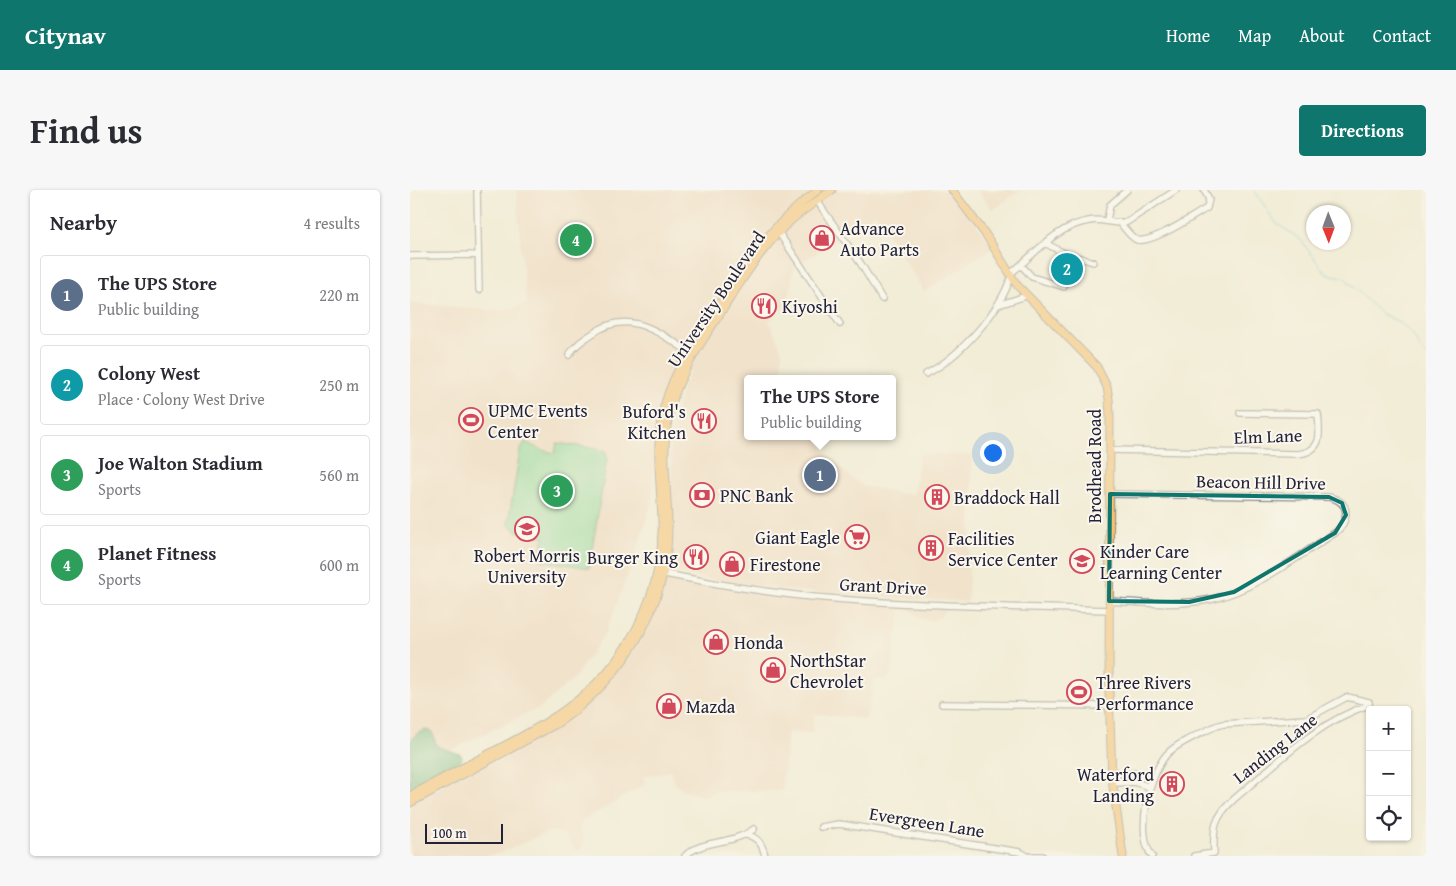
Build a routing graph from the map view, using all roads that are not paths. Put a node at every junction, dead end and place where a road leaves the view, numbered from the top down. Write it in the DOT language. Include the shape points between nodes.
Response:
graph roads {
  1 [pos="477,190"];
  2 [pos="818,190"];
  3 [pos="832,190"];
  4 [pos="952,190"];
  5 [pos="1127,190"];
  6 [pos="1176,190"];
  7 [pos="1204,190"];
  8 [pos="817,201"];
  9 [pos="1107,220"];
  10 [pos="1120,223"];
  11 [pos="777,230"];
  12 [pos="1045,243"];
  13 [pos="478,255"];
  14 [pos="410,256"];
  15 [pos="1093,262"];
  16 [pos="1021,265"];
  17 [pos="1010,275"];
  18 [pos="1064,287"];
  19 [pos="478,290"];
  20 [pos="1026,296"];
  21 [pos="882,299"];
  22 [pos="996,306"];
  23 [pos="840,324"];
  24 [pos="688,351"];
  25 [pos="569,354"];
  26 [pos="926,374"];
  27 [pos="1240,413"];
  28 [pos="1110,450"];
  29 [pos="1110,494"];
  30 [pos="660,573"];
  31 [pos="1109,601"];
  32 [pos="1109,610"];
  33 [pos="942,704"];
  34 [pos="1110,706"];
  35 [pos="1112,779"];
  36 [pos="1151,784"];
  37 [pos="410,796"];
  38 [pos="410,803"];
  39 [pos="821,827"];
  40 [pos="754,829"];
  41 [pos="746,835"];
  42 [pos="684,856"];
  43 [pos="765,856"];
  44 [pos="1029,856"];
  45 [pos="1042,856"];
  46 [pos="1123,856"];
  47 [pos="1152,856"];
  48 [pos="1194,856"];
  1 -- 13 [label="street"];
  2 -- 11 [label="main road, University Boulevard" via="788,214"];
  3 -- 8 [label="main road, University Boulevard"];
  4 -- 17 [label="main road, Brodhead Road" via="986,235"];
  5 -- 9 [label="street" via="1110,205"];
  6 -- 10 [label="street"];
  7 -- 10 [label="street" via="1208,208 1154,237 1134,238"];
  8 -- 11 [label="main road, University Boulevard"];
  8 -- 21 [label="street"];
  9 -- 10 [label="street"];
  9 -- 12 [label="street" via="1076,224"];
  11 -- 23 [label="street"];
  11 -- 24 [label="main road, University Boulevard" via="752,253"];
  11 -- 30 [label="main road, University Boulevard" via="690,360 676,388 666,433 668,528 667,550"];
  12 -- 15 [label="street"];
  12 -- 16 [label="street"];
  13 -- 14 [label="street"];
  13 -- 19 [label="street"];
  16 -- 17 [label="street"];
  16 -- 18 [label="street" via="1032,277"];
  17 -- 20 [label="main road, Brodhead Road"];
  17 -- 22 [label="street" via="1006,291"];
  20 -- 22 [label="street"];
  20 -- 28 [label="main road, Brodhead Road" via="1088,356 1102,375 1110,399"];
  22 -- 26 [label="street" via="962,346"];
  24 -- 25 [label="street" via="644,326 626,321 614,322 596,331 573,347"];
  24 -- 30 [label="main road, University Boulevard" via="670,389 661,421"];
  27 -- 28 [label="street, Elm Lane" via="1318,414 1319,439 1313,449 1298,454"];
  28 -- 29 [label="main road, Brodhead Road"];
  29 -- 31 [label="main road, Brodhead Road"];
  29 -- 31 [label="street, Beacon Hill Drive" via="1329,497 1342,503 1346,515 1343,525 1335,533 1249,586 1225,595 1188,602"];
  30 -- 32 [label="street, Grant Drive" via="839,599"];
  30 -- 37 [label="main road, University Boulevard" via="632,636 610,668 582,698 546,723"];
  30 -- 38 [label="main road, University Boulevard" via="654,605 638,638 620,666 591,698 549,728"];
  31 -- 32 [label="main road, Brodhead Road"];
  32 -- 34 [label="main road, Brodhead Road"];
  33 -- 34 [label="street"];
  34 -- 35 [label="main road, Brodhead Road"];
  35 -- 36 [label="street" via="1116,783"];
  35 -- 46 [label="main road, Brodhead Road"];
  36 -- 47 [label="street, Landing Lane" via="1145,822"];
  36 -- 48 [label="street, Landing Lane" via="1167,754 1216,726 1306,718 1346,697 1369,702 1369,705 1313,733 1233,800 1216,819 1214,853"];
  39 -- 44 [label="street, Evergreen Lane" via="839,824"];
  40 -- 41 [label="street"];
  41 -- 42 [label="street" via="696,848"];
  41 -- 43 [label="street" via="755,837"];
  44 -- 45 [label="street, Evergreen Lane"];
}
